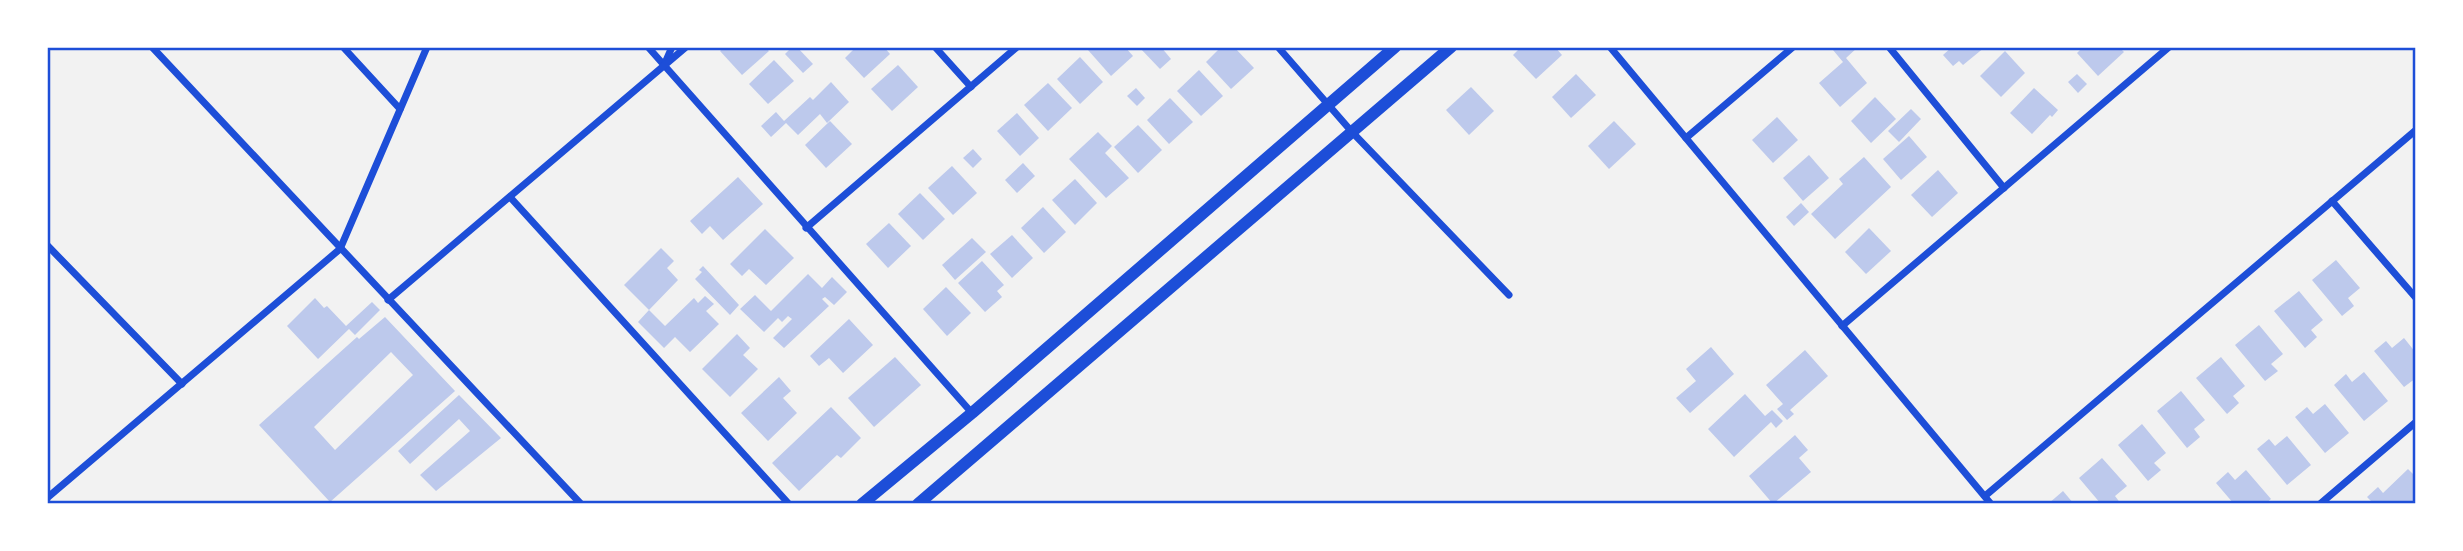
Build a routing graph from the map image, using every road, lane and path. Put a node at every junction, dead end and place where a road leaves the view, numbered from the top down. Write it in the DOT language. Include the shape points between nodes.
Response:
graph roads {
  1 [pos="152,47"];
  2 [pos="343,47"];
  3 [pos="427,47"];
  4 [pos="648,47"];
  5 [pos="672,47"];
  6 [pos="686,47"];
  7 [pos="935,47"];
  8 [pos="1017,47"];
  9 [pos="1278,47"];
  10 [pos="1395,47"];
  11 [pos="1451,47"];
  12 [pos="1610,47"];
  13 [pos="1793,47"];
  14 [pos="1889,47"];
  15 [pos="2168,48"];
  16 [pos="664,66"];
  17 [pos="971,88"];
  18 [pos="1328,104"];
  19 [pos="400,109"];
  20 [pos="2416,130"];
  21 [pos="1352,132"];
  22 [pos="1686,138"];
  23 [pos="2004,188"];
  24 [pos="510,197"];
  25 [pos="2332,201"];
  26 [pos="806,228"];
  27 [pos="47,245"];
  28 [pos="340,249"];
  29 [pos="1509,295"];
  30 [pos="2416,298"];
  31 [pos="388,300"];
  32 [pos="1842,326"];
  33 [pos="182,384"];
  34 [pos="972,413"];
  35 [pos="2416,422"];
  36 [pos="1985,496"];
  37 [pos="47,498"];
  38 [pos="581,504"];
  39 [pos="789,504"];
  40 [pos="862,504"];
  41 [pos="918,504"];
  42 [pos="1991,504"];
  43 [pos="2320,504"];
  1 -- 28 [label="street"];
  2 -- 19 [label="street"];
  3 -- 19 [label="street"];
  4 -- 16 [label="street"];
  5 -- 16 [label="street"];
  6 -- 16 [label="street"];
  7 -- 17 [label="street"];
  8 -- 17 [label="street"];
  9 -- 18 [label="street"];
  10 -- 18 [label="street"];
  11 -- 21 [label="street"];
  12 -- 22 [label="street"];
  13 -- 22 [label="street"];
  14 -- 23 [label="street"];
  15 -- 23 [label="street"];
  16 -- 24 [label="street"];
  16 -- 26 [label="street"];
  17 -- 26 [label="street"];
  18 -- 21 [label="street"];
  18 -- 34 [label="street"];
  19 -- 28 [label="street"];
  20 -- 25 [label="street"];
  21 -- 29 [label="street"];
  21 -- 41 [label="street"];
  22 -- 32 [label="street"];
  23 -- 32 [label="street"];
  24 -- 31 [label="street"];
  24 -- 39 [label="street"];
  25 -- 30 [label="street"];
  25 -- 36 [label="street"];
  26 -- 34 [label="street"];
  27 -- 33 [label="street"];
  28 -- 31 [label="street"];
  28 -- 33 [label="street"];
  31 -- 38 [label="street"];
  32 -- 36 [label="street"];
  33 -- 37 [label="street"];
  34 -- 40 [label="street"];
  35 -- 43 [label="street"];
  36 -- 42 [label="street"];
}
